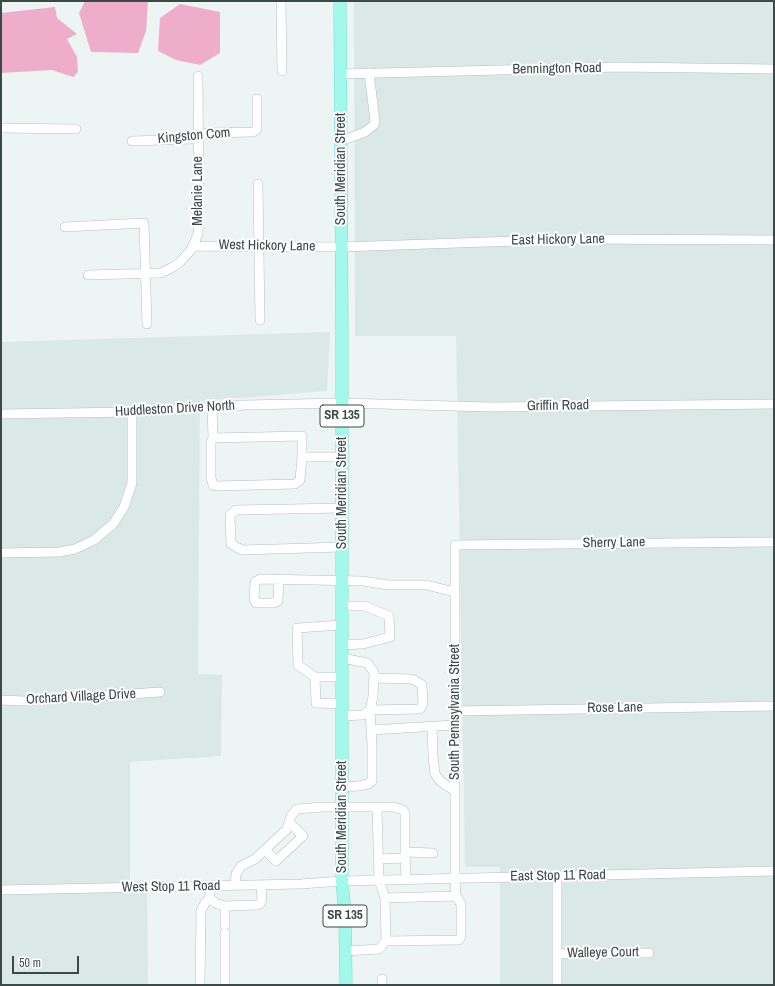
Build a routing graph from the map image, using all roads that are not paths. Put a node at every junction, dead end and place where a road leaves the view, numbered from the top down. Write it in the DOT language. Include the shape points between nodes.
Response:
graph roads {
  1 [pos="281,1"];
  2 [pos="340,1"];
  3 [pos="774,69"];
  4 [pos="282,71"];
  5 [pos="369,73"];
  6 [pos="341,74"];
  7 [pos="198,76"];
  8 [pos="257,99"];
  9 [pos="1,128"];
  10 [pos="76,129"];
  11 [pos="198,137"];
  12 [pos="132,141"];
  13 [pos="341,141"];
  14 [pos="258,184"];
  15 [pos="65,227"];
  16 [pos="774,240"];
  17 [pos="193,246"];
  18 [pos="259,246"];
  19 [pos="341,247"];
  20 [pos="146,274"];
  21 [pos="88,275"];
  22 [pos="260,320"];
  23 [pos="147,324"];
  24 [pos="342,403"];
  25 [pos="774,404"];
  26 [pos="212,407"];
  27 [pos="132,412"];
  28 [pos="5,414"];
  29 [pos="213,438"];
  30 [pos="302,456"];
  31 [pos="342,457"];
  32 [pos="342,508"];
  33 [pos="774,542"];
  34 [pos="455,545"];
  35 [pos="342,547"];
  36 [pos="1,553"];
  37 [pos="279,580"];
  38 [pos="342,581"];
  39 [pos="455,592"];
  40 [pos="342,606"];
  41 [pos="342,625"];
  42 [pos="342,645"];
  43 [pos="342,658"];
  44 [pos="315,677"];
  45 [pos="342,677"];
  46 [pos="374,678"];
  47 [pos="160,692"];
  48 [pos="1,700"];
  49 [pos="774,706"];
  50 [pos="342,710"];
  51 [pos="370,710"];
  52 [pos="455,711"];
  53 [pos="455,726"];
  54 [pos="432,727"];
  55 [pos="371,730"];
  56 [pos="342,787"];
  57 [pos="455,791"];
  58 [pos="342,807"];
  59 [pos="377,807"];
  60 [pos="289,822"];
  61 [pos="265,850"];
  62 [pos="433,853"];
  63 [pos="405,855"];
  64 [pos="378,859"];
  65 [pos="774,871"];
  66 [pos="557,876"];
  67 [pos="455,878"];
  68 [pos="406,879"];
  69 [pos="379,880"];
  70 [pos="342,881"];
  71 [pos="262,885"];
  72 [pos="210,886"];
  73 [pos="235,886"];
  74 [pos="1,890"];
  75 [pos="456,896"];
  76 [pos="385,898"];
  77 [pos="207,901"];
  78 [pos="225,906"];
  79 [pos="386,941"];
  80 [pos="345,951"];
  81 [pos="649,953"];
  82 [pos="557,954"];
  83 [pos="200,985"];
  84 [pos="225,985"];
  85 [pos="346,985"];
  86 [pos="557,985"];
  1 -- 4 [label="street"];
  2 -- 6 [label="main road, South Meridian Street / SR 135"];
  3 -- 5 [label="street, Bennington Road" via="619,67"];
  5 -- 6 [label="street, Bennington Road"];
  5 -- 13 [label="street" via="374,125 365,132"];
  6 -- 13 [label="main road, South Meridian Street / SR 135"];
  7 -- 11 [label="street, Melanie Lane"];
  8 -- 11 [label="street, Kingston Com" via="256,130 253,132 207,133"];
  9 -- 10 [label="street"];
  11 -- 12 [label="street, Kingston Com"];
  11 -- 17 [label="street, Melanie Lane" via="199,226"];
  13 -- 19 [label="main road, South Meridian Street / SR 135"];
  14 -- 18 [label="street"];
  15 -- 20 [label="street" via="144,223"];
  16 -- 19 [label="street, East Hickory Lane" via="575,238"];
  17 -- 18 [label="street, West Hickory Lane"];
  17 -- 20 [label="street, Melanie Lane" via="183,260 173,268 161,273"];
  18 -- 19 [label="street, West Hickory Lane"];
  18 -- 22 [label="street"];
  19 -- 24 [label="main road, South Meridian Street / SR 135"];
  20 -- 21 [label="street"];
  20 -- 23 [label="street"];
  24 -- 25 [label="street, Griffin Road" via="492,407"];
  24 -- 26 [label="street, Huddleston Drive North"];
  24 -- 31 [label="main road, South Meridian Street / SR 135"];
  26 -- 27 [label="street, Huddleston Drive North"];
  26 -- 29 [label="street"];
  27 -- 28 [label="street, Huddleston Drive North"];
  27 -- 36 [label="street" via="133,479 124,507 107,530 79,547 59,552"];
  29 -- 30 [label="street" via="302,436"];
  29 -- 30 [label="street" via="212,478 215,486 295,484 300,480"];
  30 -- 31 [label="street"];
  31 -- 32 [label="main road, South Meridian Street / SR 135"];
  32 -- 35 [label="main road, South Meridian Street / SR 135"];
  32 -- 35 [label="street" via="236,510 230,515 231,544 242,550"];
  33 -- 34 [label="street, Sherry Lane"];
  34 -- 39 [label="street, South Pennsylvania Street"];
  35 -- 38 [label="main road, South Meridian Street / SR 135"];
  37 -- 38 [label="street"];
  38 -- 39 [label="street" via="426,585"];
  38 -- 40 [label="main road, South Meridian Street / SR 135"];
  39 -- 52 [label="street, South Pennsylvania Street"];
  40 -- 41 [label="main road, South Meridian Street / SR 135"];
  40 -- 42 [label="street" via="365,606 389,616 390,637 363,644"];
  41 -- 42 [label="main road, South Meridian Street / SR 135"];
  41 -- 44 [label="street" via="297,628 298,665"];
  42 -- 43 [label="main road, South Meridian Street / SR 135"];
  43 -- 45 [label="main road, South Meridian Street / SR 135"];
  43 -- 46 [label="street" via="367,663 374,672"];
  44 -- 45 [label="street"];
  44 -- 50 [label="street" via="316,703"];
  45 -- 50 [label="main road, South Meridian Street / SR 135"];
  46 -- 51 [label="street"];
  46 -- 51 [label="street" via="411,679 419,683 422,685 423,704 420,709"];
  47 -- 48 [label="street, Orchard Village Drive"];
  49 -- 52 [label="street, Rose Lane"];
  50 -- 51 [label="street" via="363,715"];
  50 -- 56 [label="main road, South Meridian Street / SR 135"];
  51 -- 55 [label="street"];
  52 -- 53 [label="street, South Pennsylvania Street"];
  53 -- 54 [label="street"];
  53 -- 57 [label="street, South Pennsylvania Street"];
  54 -- 55 [label="street"];
  54 -- 57 [label="street" via="435,774 440,781"];
  55 -- 56 [label="street" via="372,781 359,786"];
  56 -- 58 [label="main road, South Meridian Street / SR 135"];
  57 -- 67 [label="street, South Pennsylvania Street"];
  58 -- 59 [label="street"];
  58 -- 60 [label="street" via="297,809"];
  58 -- 70 [label="main road, South Meridian Street / SR 135"];
  59 -- 63 [label="street" via="392,807 405,813"];
  59 -- 64 [label="street"];
  60 -- 61 [label="street" via="287,829"];
  60 -- 61 [label="street" via="303,836 276,861"];
  61 -- 73 [label="street" via="242,866 236,874"];
  62 -- 63 [label="street"];
  63 -- 64 [label="street"];
  63 -- 68 [label="street"];
  64 -- 69 [label="street"];
  65 -- 66 [label="street, East Stop 11 Road"];
  66 -- 67 [label="street, East Stop 11 Road"];
  66 -- 82 [label="street"];
  67 -- 68 [label="street, East Stop 11 Road"];
  67 -- 75 [label="street, South Pennsylvania Street"];
  68 -- 69 [label="street, East Stop 11 Road"];
  69 -- 70 [label="street, East Stop 11 Road"];
  69 -- 76 [label="street"];
  70 -- 71 [label="street, West Stop 11 Road"];
  70 -- 80 [label="main road, South Meridian Street / SR 135"];
  71 -- 73 [label="street, West Stop 11 Road"];
  71 -- 78 [label="street" via="260,904"];
  72 -- 73 [label="street, West Stop 11 Road"];
  72 -- 74 [label="street, West Stop 11 Road"];
  72 -- 77 [label="street"];
  75 -- 76 [label="street"];
  75 -- 79 [label="street, South Pennsylvania Street" via="461,904 461,936 458,940"];
  76 -- 79 [label="street"];
  77 -- 78 [label="street"];
  77 -- 83 [label="street" via="201,910"];
  78 -- 84 [label="street"];
  79 -- 80 [label="street" via="379,949"];
  80 -- 85 [label="main road, South Meridian Street / SR 135"];
  81 -- 82 [label="street, Walleye Court"];
  82 -- 86 [label="street"];
}
